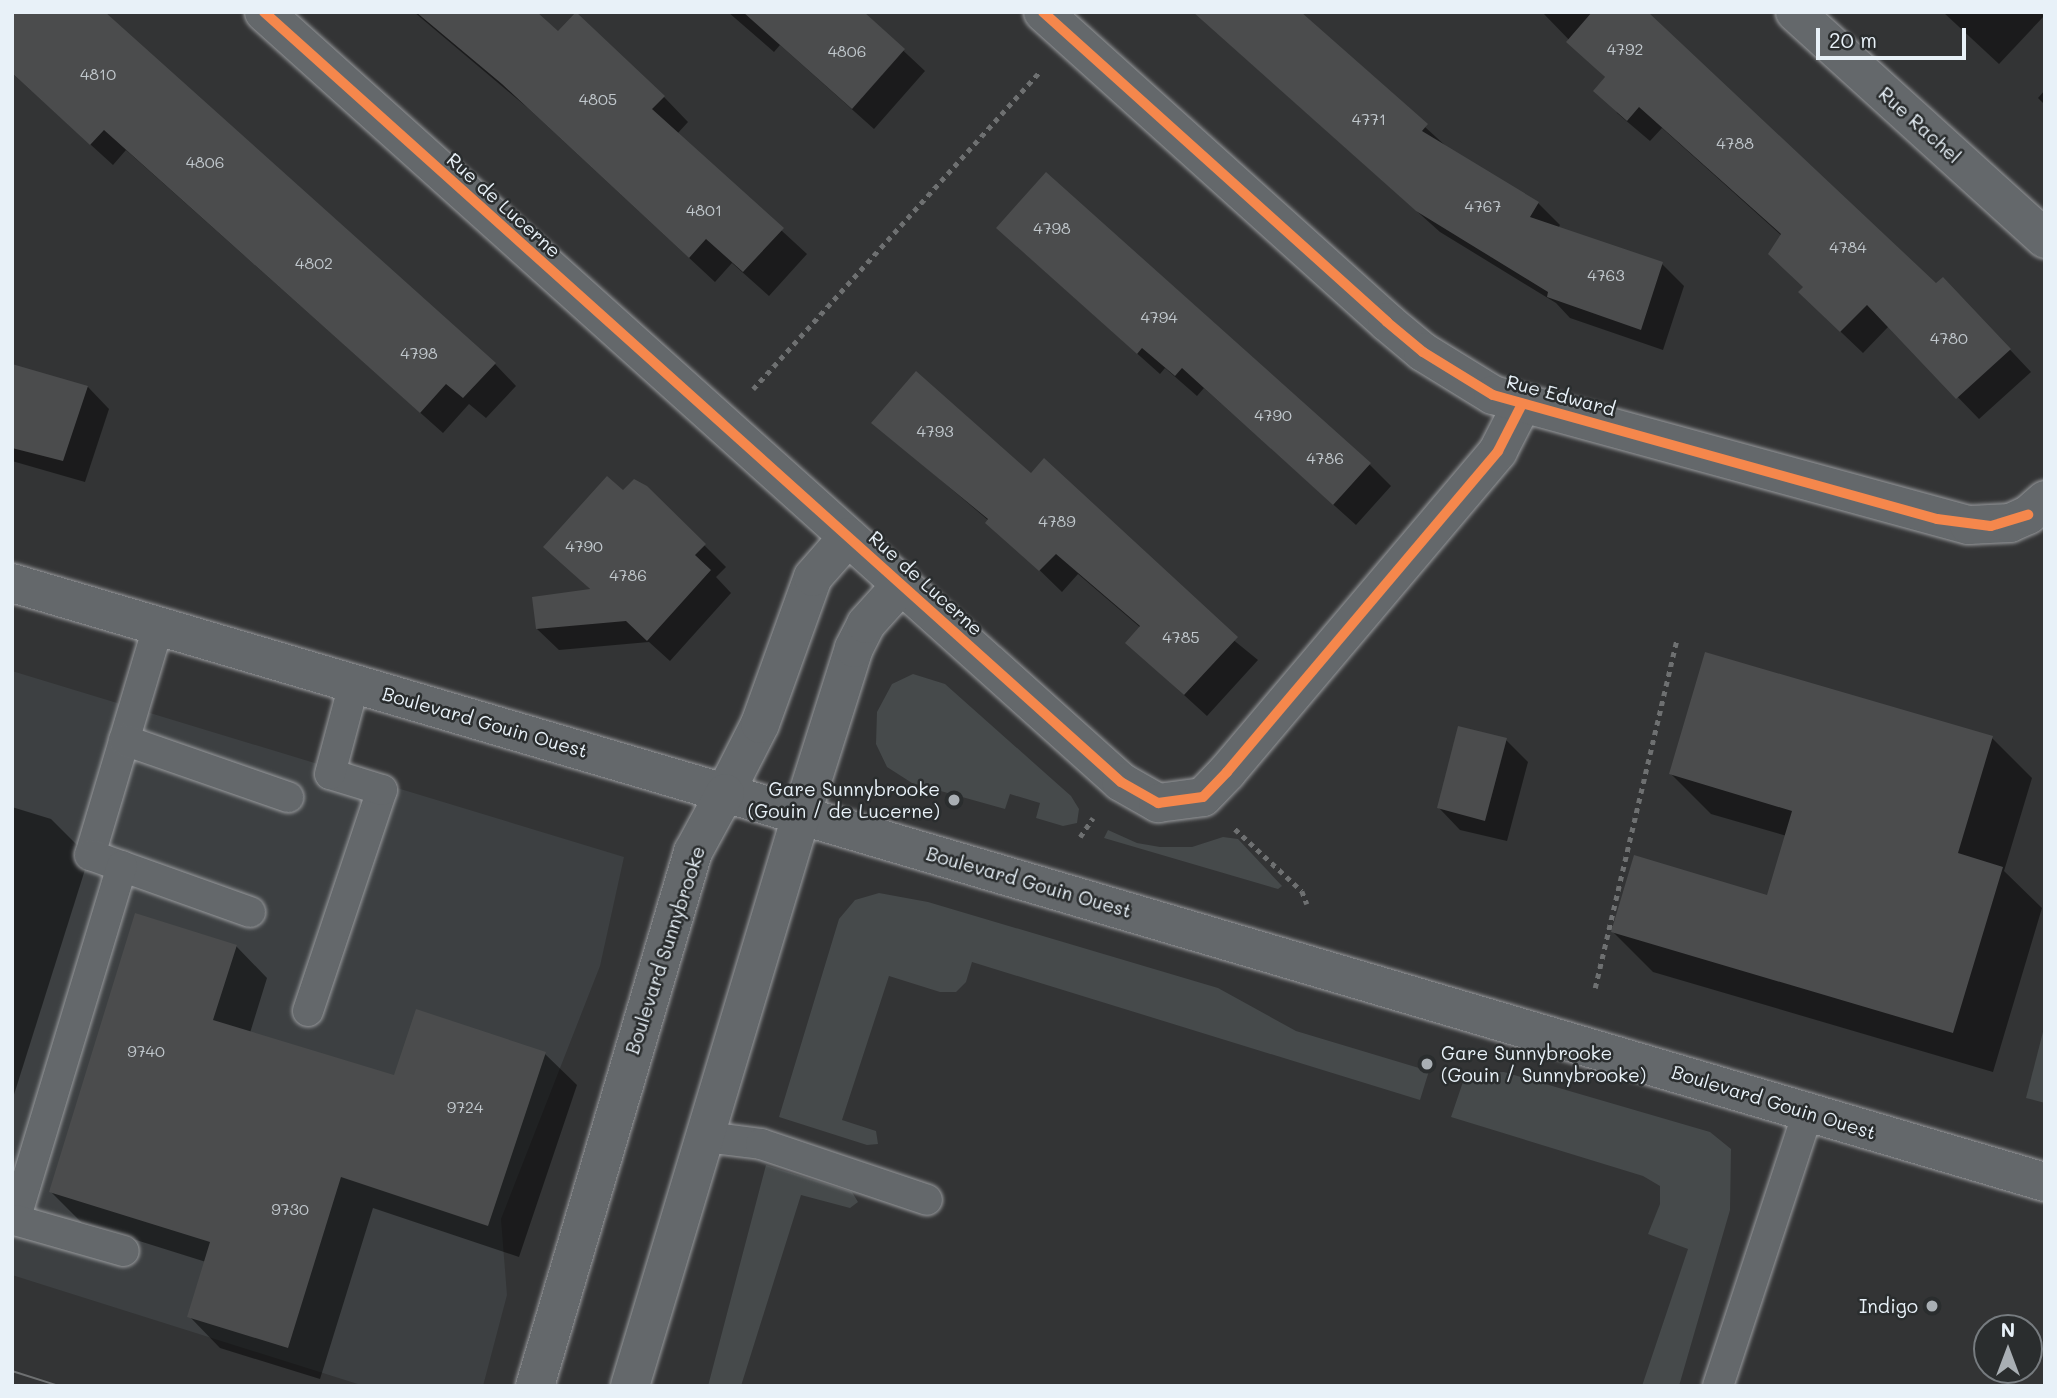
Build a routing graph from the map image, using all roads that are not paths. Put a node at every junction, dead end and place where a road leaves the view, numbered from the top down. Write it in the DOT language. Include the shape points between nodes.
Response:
graph roads {
  1 [pos="264,12"];
  2 [pos="1043,12"];
  3 [pos="1795,12"];
  4 [pos="2045,239"];
  5 [pos="1522,404"];
  6 [pos="2036,508"];
  7 [pos="848,537"];
  8 [pos="12,583"];
  9 [pos="902,584"];
  10 [pos="158,627"];
  11 [pos="354,684"];
  12 [pos="124,740"];
  13 [pos="725,793"];
  14 [pos="288,797"];
  15 [pos="801,816"];
  16 [pos="122,866"];
  17 [pos="250,912"];
  18 [pos="308,1012"];
  19 [pos="1808,1112"];
  20 [pos="706,1137"];
  21 [pos="2045,1182"];
  22 [pos="927,1200"];
  23 [pos="124,1251"];
  24 [pos="535,1386"];
  25 [pos="630,1386"];
  26 [pos="1718,1386"];
  1 -- 7 [label="street, Rue de Lucerne"];
  2 -- 5 [label="street, Rue Edward" via="1423,352 1493,395"];
  3 -- 4 [label="street, Rue Rachel"];
  5 -- 6 [label="street, Rue Edward" via="1937,519 1991,526"];
  5 -- 9 [label="street, Rue de Lucerne" via="1498,451 1203,797 1158,803 1121,782"];
  7 -- 9 [label="street, Rue de Lucerne"];
  7 -- 13 [label="street, Boulevard Sunnybrooke" via="813,577 760,724"];
  8 -- 10 [label="street, Boulevard Gouin Ouest"];
  9 -- 15 [label="street" via="866,624 855,648"];
  10 -- 11 [label="street, Boulevard Gouin Ouest"];
  10 -- 12 [label="lane"];
  11 -- 13 [label="street, Boulevard Gouin Ouest"];
  11 -- 18 [label="lane" via="330,774 382,790"];
  12 -- 14 [label="lane"];
  12 -- 16 [label="lane" via="90,855"];
  13 -- 15 [label="street, Boulevard Gouin Ouest"];
  13 -- 24 [label="street, Boulevard Sunnybrooke" via="693,852"];
  15 -- 19 [label="street, Boulevard Gouin Ouest"];
  15 -- 20 [label="street"];
  16 -- 17 [label="lane"];
  16 -- 23 [label="lane" via="15,1220"];
  19 -- 21 [label="street, Boulevard Gouin Ouest"];
  19 -- 26 [label="lane"];
  20 -- 22 [label="lane" via="761,1144"];
  20 -- 25 [label="street"];
}
